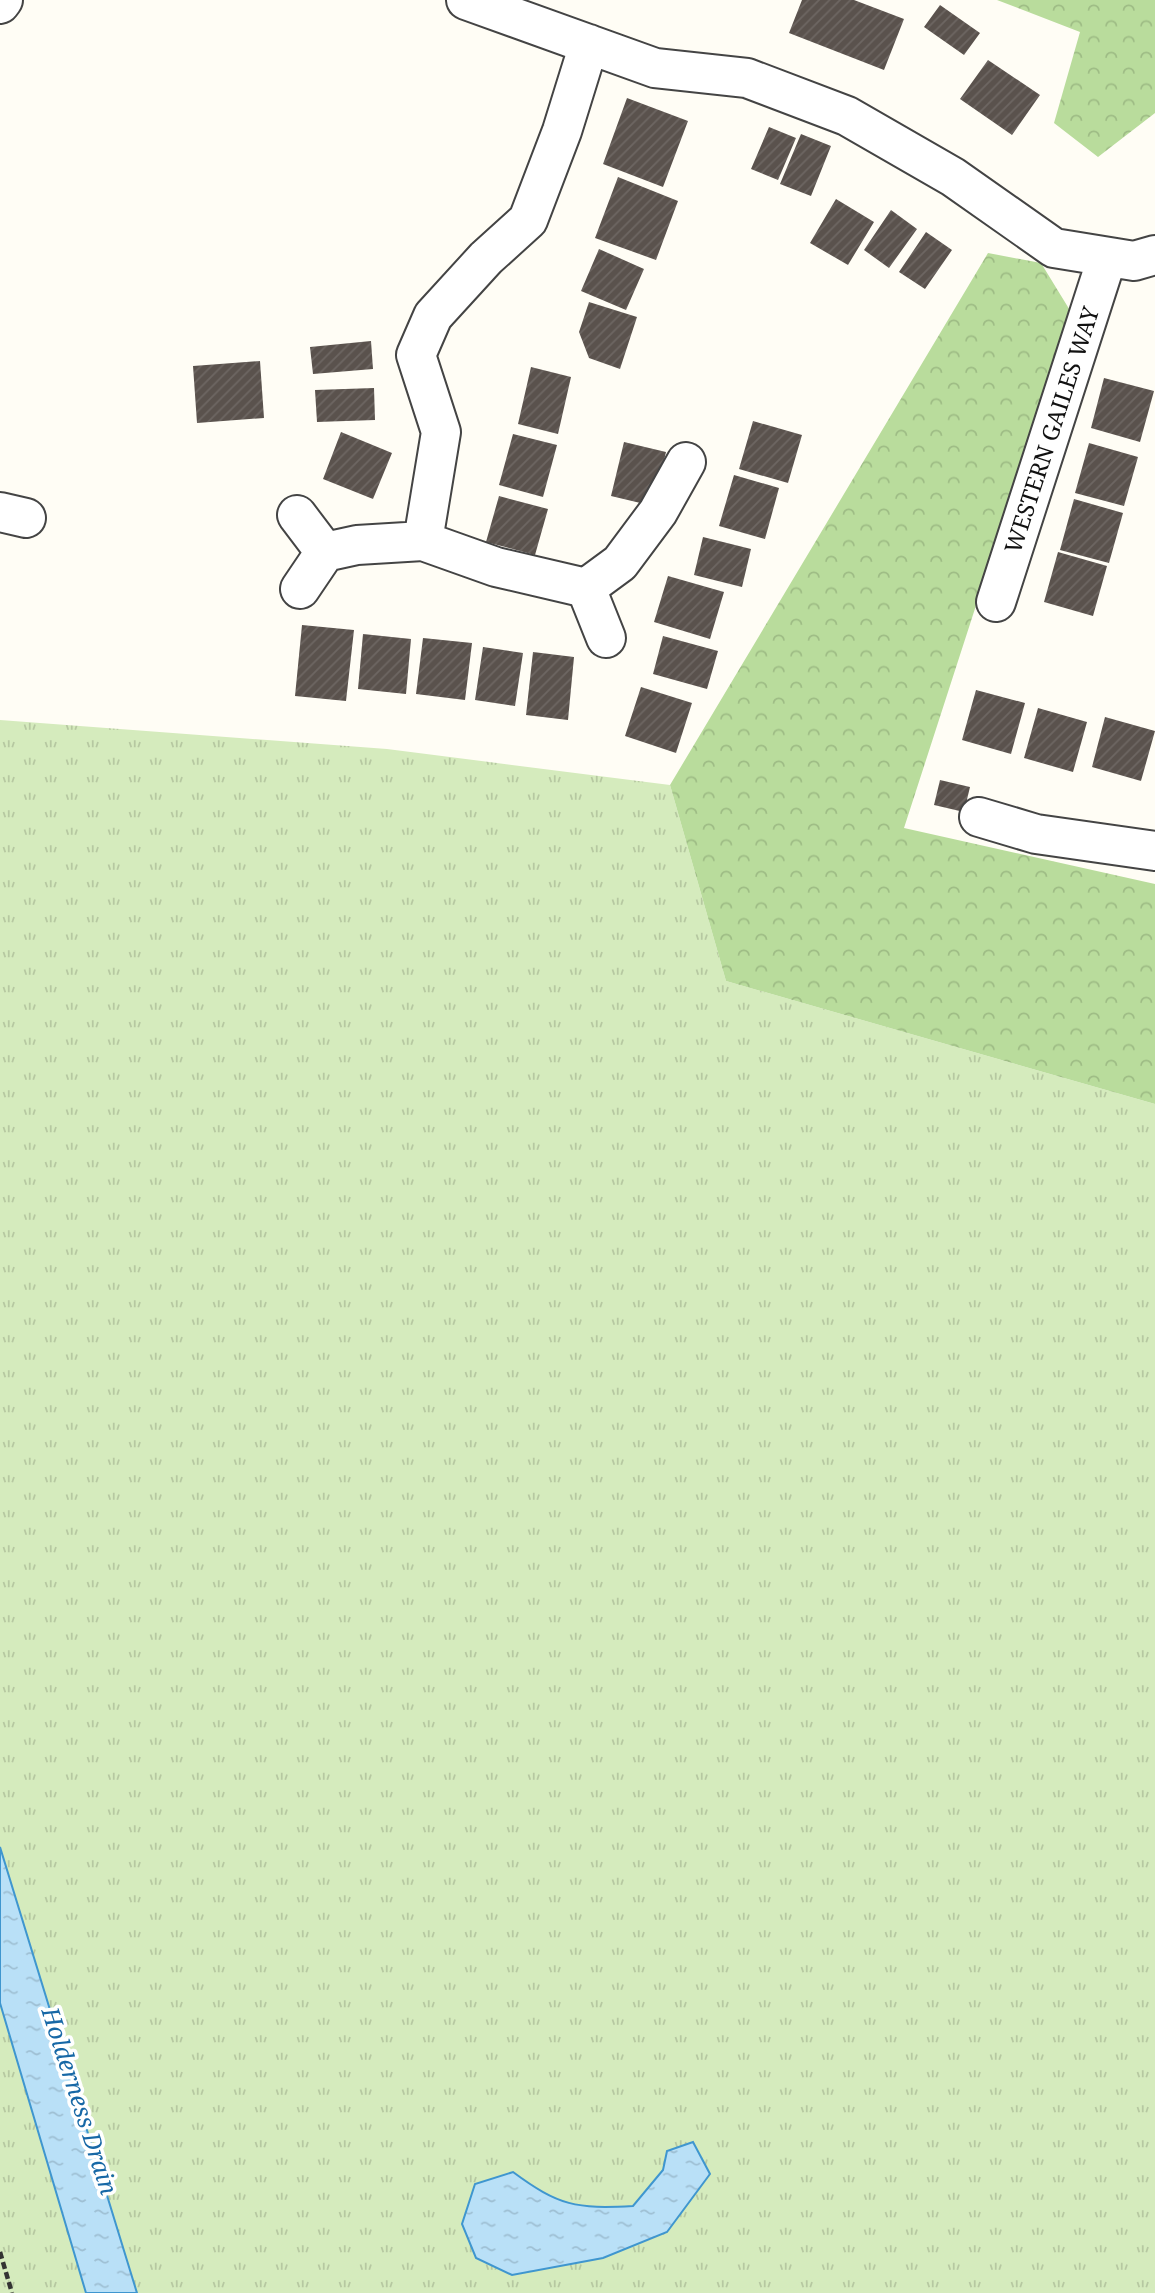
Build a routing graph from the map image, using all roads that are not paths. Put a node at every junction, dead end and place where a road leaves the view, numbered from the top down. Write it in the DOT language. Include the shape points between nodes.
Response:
graph roads {
  1 [pos="466,0"];
  2 [pos="589,44"];
  3 [pos="1155,255"];
  4 [pos="1107,258"];
  5 [pos="686,462"];
  6 [pos="297,515"];
  7 [pos="423,541"];
  8 [pos="325,552"];
  9 [pos="586,588"];
  10 [pos="300,589"];
  11 [pos="996,602"];
  12 [pos="606,638"];
  13 [pos="979,817"];
  14 [pos="1155,851"];
  1 -- 2 [label="street"];
  2 -- 4 [label="street" via="655,68 747,78 847,116 953,177 1054,248"];
  2 -- 7 [label="street" via="528,220 433,316 416,355 441,432"];
  3 -- 4 [label="street" via="1134,261"];
  4 -- 11 [label="street, WESTERN GAILES WAY"];
  5 -- 9 [label="street" via="620,563"];
  6 -- 8 [label="street"];
  7 -- 8 [label="street"];
  7 -- 9 [label="street" via="496,567"];
  8 -- 10 [label="street"];
  9 -- 12 [label="street"];
  13 -- 14 [label="street" via="1036,834"];
}
